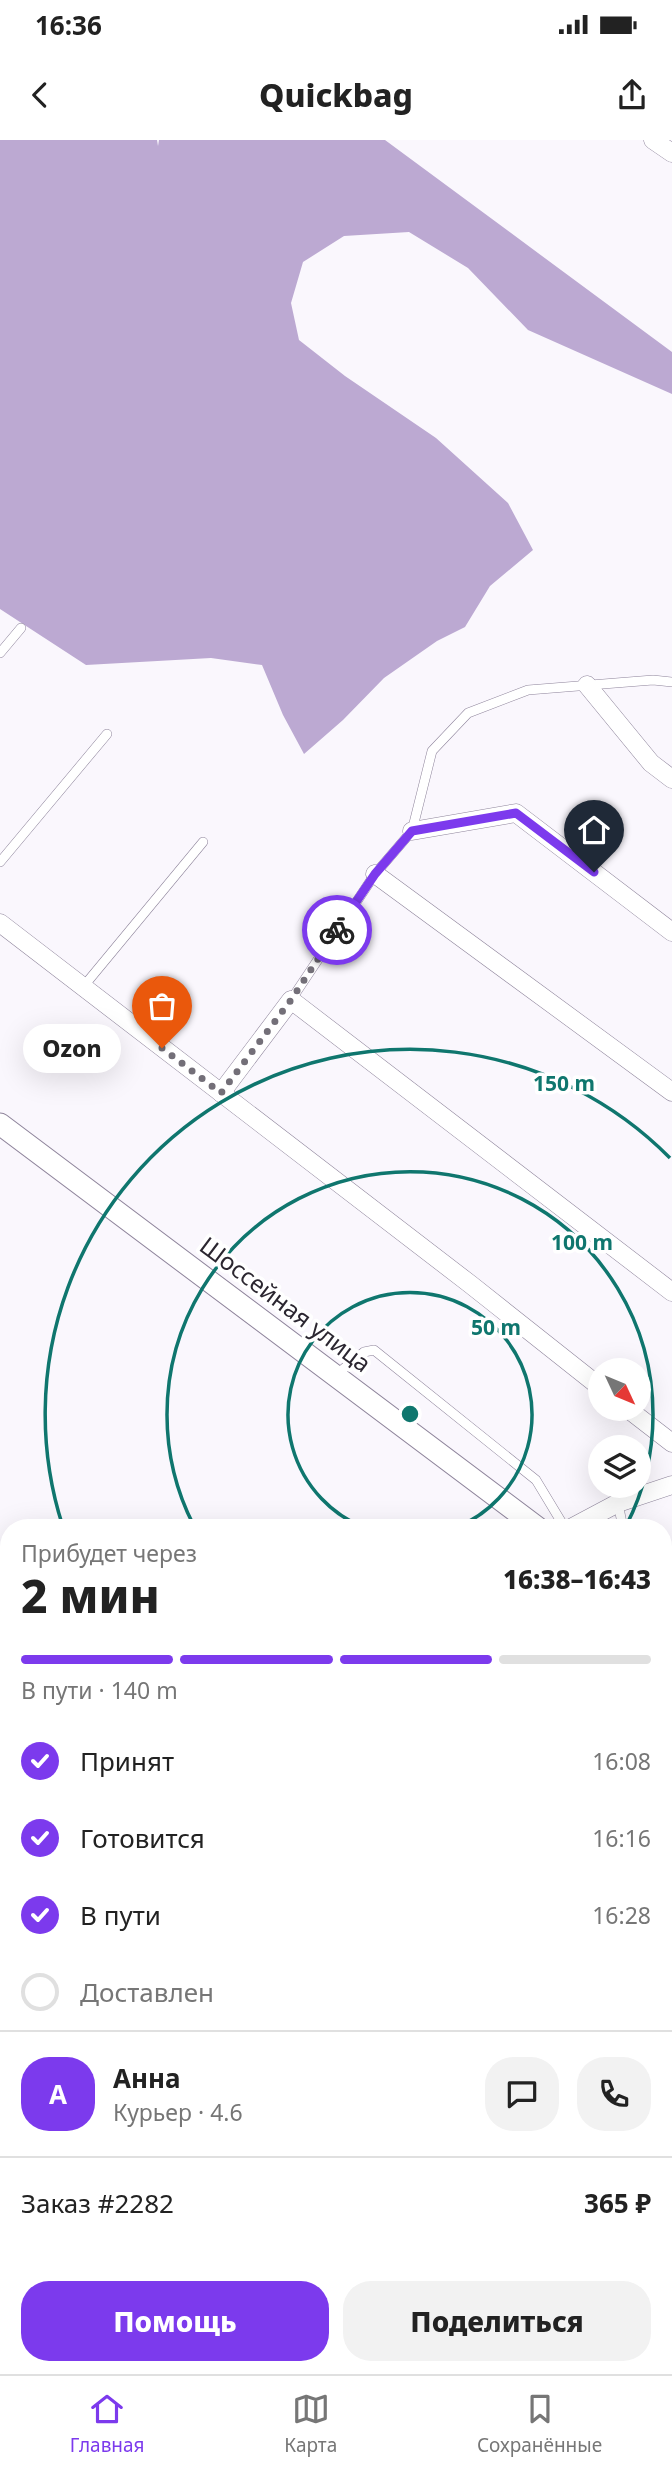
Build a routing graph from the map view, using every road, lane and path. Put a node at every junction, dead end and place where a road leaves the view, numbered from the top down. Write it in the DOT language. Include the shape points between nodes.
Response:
graph roads {
  1 [pos="653,140"];
  2 [pos="672,153"];
  3 [pos="21,628"];
  4 [pos="0,653"];
  5 [pos="672,682"];
  6 [pos="587,685"];
  7 [pos="107,734"];
  8 [pos="672,779"];
  9 [pos="412,831"];
  10 [pos="203,842"];
  11 [pos="0,862"];
  12 [pos="375,874"];
  13 [pos="0,923"];
  14 [pos="672,932"];
  15 [pos="83,987"];
  16 [pos="291,1000"];
  17 [pos="672,1092"];
  18 [pos="221,1093"];
  19 [pos="0,1124"];
  20 [pos="672,1292"];
  21 [pos="335,1376"];
  22 [pos="588,1377"];
  23 [pos="644,1421"];
  24 [pos="672,1443"];
  25 [pos="672,1485"];
  26 [pos="618,1503"];
  27 [pos="526,1519"];
  28 [pos="560,1519"];
  29 [pos="589,1519"];
  30 [pos="621,1519"];
  1 -- 2 [label="street"];
  3 -- 4 [label="lane"];
  5 -- 6 [label="lane"];
  6 -- 8 [label="street" via="651,763"];
  6 -- 9 [label="lane" via="528,690 468,713 432,751"];
  7 -- 11 [label="lane"];
  9 -- 12 [label="lane"];
  9 -- 14 [label="street" via="516,813"];
  10 -- 15 [label="lane"];
  12 -- 16 [label="lane"];
  12 -- 17 [label="street"];
  13 -- 15 [label="street"];
  15 -- 18 [label="street"];
  16 -- 18 [label="street"];
  16 -- 20 [label="street"];
  18 -- 22 [label="street"];
  19 -- 21 [label="street, Шоссейная улица"];
  21 -- 27 [label="street, Шоссейная улица"];
  21 -- 28 [label="lane" via="364,1352 374,1350 536,1480"];
  23 -- 24 [label="street"];
  25 -- 26 [label="street"];
  26 -- 29 [label="street"];
  26 -- 30 [label="lane"];
}
